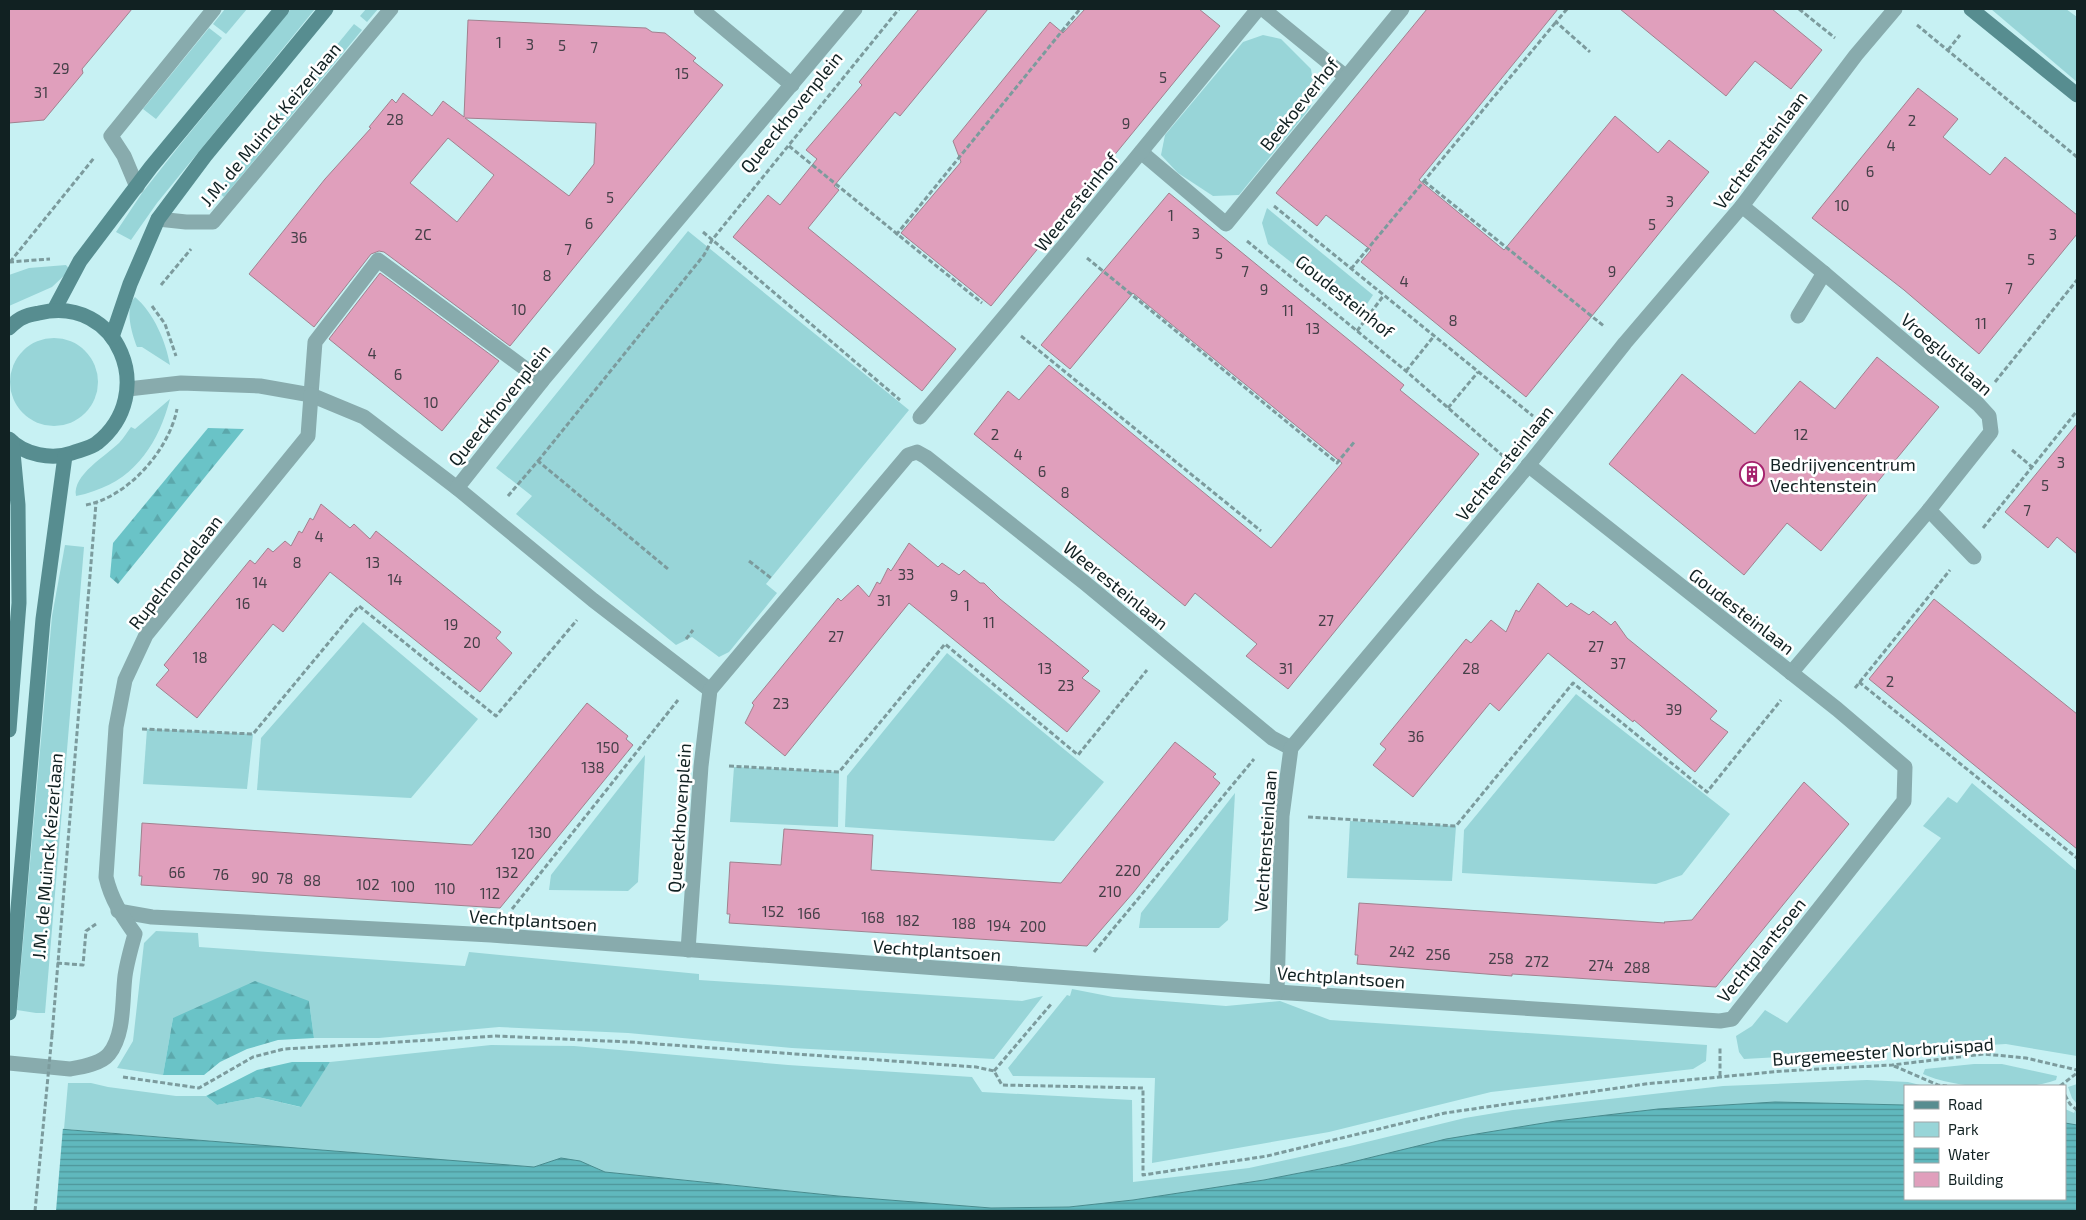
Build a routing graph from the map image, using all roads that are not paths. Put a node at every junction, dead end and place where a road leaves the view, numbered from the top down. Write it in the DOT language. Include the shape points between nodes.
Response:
graph roads {
  1 [pos="214,9"];
  2 [pos="282,9"];
  3 [pos="326,9"];
  4 [pos="391,9"];
  5 [pos="701,9"];
  6 [pos="855,9"];
  7 [pos="1258,9"];
  8 [pos="1263,9"];
  9 [pos="1402,9"];
  10 [pos="1895,9"];
  11 [pos="1970,9"];
  12 [pos="1345,76"];
  13 [pos="792,85"];
  14 [pos="2077,95"];
  15 [pos="1141,152"];
  16 [pos="137,187"];
  17 [pos="1742,206"];
  18 [pos="158,219"];
  19 [pos="1824,273"];
  20 [pos="54,310"];
  21 [pos="1798,316"];
  22 [pos="9,328"];
  23 [pos="112,336"];
  24 [pos="542,381"];
  25 [pos="128,389"];
  26 [pos="311,395"];
  27 [pos="920,418"];
  28 [pos="10,440"];
  29 [pos="65,456"];
  30 [pos="1525,469"];
  31 [pos="457,488"];
  32 [pos="1929,510"];
  33 [pos="1974,557"];
  34 [pos="1795,676"];
  35 [pos="710,690"];
  36 [pos="9,730"];
  37 [pos="1291,748"];
  38 [pos="1904,801"];
  39 [pos="118,910"];
  40 [pos="688,950"];
  41 [pos="1277,991"];
  42 [pos="9,1012"];
  43 [pos="9,1063"];
  1 -- 16 [label="street" via="111,136"];
  2 -- 16 [label="main road"];
  3 -- 18 [label="main road, J.M. de Muinck Keizerlaan" via="205,156"];
  4 -- 18 [label="street, J.M. de Muinck Keizerlaan" via="213,222"];
  5 -- 13 [label="street"];
  6 -- 13 [label="street, Queeckhovenplein"];
  7 -- 15 [label="street, Weeresteinhof"];
  8 -- 12 [label="street"];
  9 -- 12 [label="street, Beekoeverhof"];
  10 -- 17 [label="street, Vechtensteinlaan" via="1856,55"];
  11 -- 14 [label="main road"];
  12 -- 15 [label="street, Beekoeverhof" via="1226,224"];
  13 -- 24 [label="street, Queeckhovenplein"];
  15 -- 27 [label="street, Weeresteinhof"];
  16 -- 20 [label="main road" via="80,261"];
  17 -- 19 [label="street, Vroeglustlaan"];
  17 -- 30 [label="street, Vechtensteinlaan" via="1625,343"];
  18 -- 23 [label="main road, J.M. de Muinck Keizerlaan"];
  19 -- 21 [label="street"];
  19 -- 32 [label="street, Vroeglustlaan" via="1989,416 1991,432"];
  20 -- 22 [label="main road" via="24,317"];
  20 -- 23 [label="main road" via="76,312 96,322"];
  23 -- 25 [label="main road" via="126,361"];
  24 -- 26 [label="street, Rupelmondelaan" via="378,260 315,342"];
  24 -- 31 [label="street, Queeckhovenplein"];
  25 -- 26 [label="street" via="181,383 250,385"];
  25 -- 29 [label="main road" via="119,420 96,444"];
  26 -- 31 [label="street" via="364,417"];
  26 -- 39 [label="street, Rupelmondelaan" via="308,436 146,635 125,680 116,727 106,877"];
  28 -- 29 [label="main road" via="37,454"];
  28 -- 36 [label="main road" via="18,505 19,603"];
  29 -- 42 [label="main road, J.M. de Muinck Keizerlaan" via="43,619"];
  30 -- 34 [label="street, Goudesteinlaan"];
  30 -- 37 [label="street, Vechtensteinlaan"];
  31 -- 35 [label="street, Queeckhovenplein" via="593,600"];
  32 -- 33 [label="street"];
  32 -- 34 [label="street, Vroeglustlaan"];
  34 -- 38 [label="street, Goudesteinlaan" via="1905,767"];
  35 -- 37 [label="street, Weeresteinlaan" via="908,455 917,452 1085,583 1272,738"];
  35 -- 40 [label="street, Queeckhovenplein" via="701,766"];
  37 -- 41 [label="street, Vechtensteinlaan" via="1282,816"];
  38 -- 41 [label="street, Vechtplantsoen" via="1732,1019 1720,1021"];
  39 -- 40 [label="street, Vechtplantsoen" via="152,917 491,935"];
  39 -- 43 [label="street" via="134,934 118,1038 108,1056 90,1065 70,1069"];
  40 -- 41 [label="street, Vechtplantsoen"];
}
